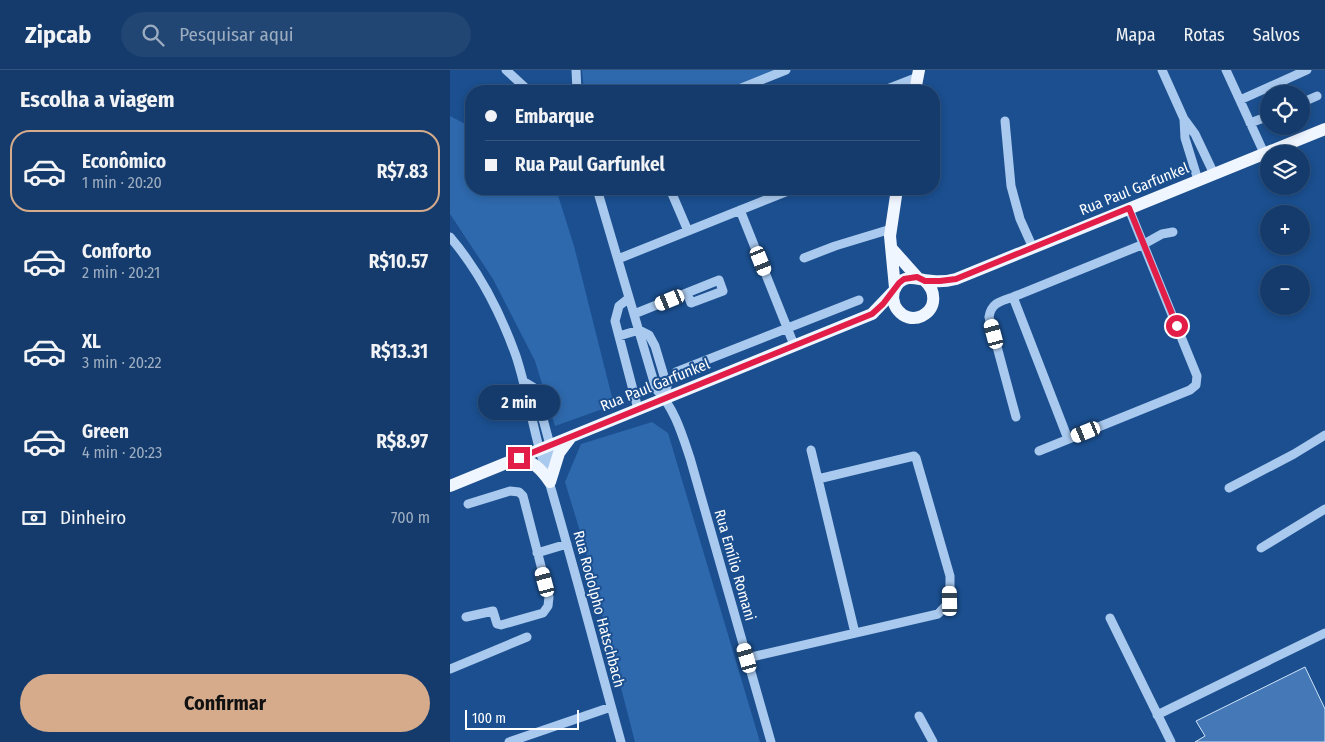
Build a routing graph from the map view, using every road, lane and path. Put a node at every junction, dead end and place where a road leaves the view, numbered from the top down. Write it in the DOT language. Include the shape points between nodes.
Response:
graph roads {
  1 [pos="506,70"];
  2 [pos="576,70"];
  3 [pos="786,70"];
  4 [pos="1162,70"];
  5 [pos="1226,70"];
  6 [pos="1308,70"];
  7 [pos="918,73"];
  8 [pos="522,85"];
  9 [pos="577,85"];
  10 [pos="749,85"];
  11 [pos="894,85"];
  12 [pos="1317,96"];
  13 [pos="1310,99"];
  14 [pos="1240,100"];
  15 [pos="1184,118"];
  16 [pos="1260,119"];
  17 [pos="1004,121"];
  18 [pos="1250,123"];
  19 [pos="1325,129"];
  20 [pos="1260,145"];
  21 [pos="1284,145"];
  22 [pos="1260,155"];
  23 [pos="1214,174"];
  24 [pos="1198,180"];
  25 [pos="599,195"];
  26 [pos="673,195"];
  27 [pos="778,195"];
  28 [pos="896,195"];
  29 [pos="1129,208"];
  30 [pos="740,210"];
  31 [pos="891,228"];
  32 [pos="688,231"];
  33 [pos="1173,232"];
  34 [pos="450,237"];
  35 [pos="1144,244"];
  36 [pos="1033,248"];
  37 [pos="892,249"];
  38 [pos="804,258"];
  39 [pos="618,260"];
  40 [pos="921,279"];
  41 [pos="956,279"];
  42 [pos="894,290"];
  43 [pos="688,293"];
  44 [pos="1013,297"];
  45 [pos="630,298"];
  46 [pos="858,300"];
  47 [pos="933,304"];
  48 [pos="634,314"];
  49 [pos="872,314"];
  50 [pos="905,316"];
  51 [pos="788,328"];
  52 [pos="639,330"];
  53 [pos="619,336"];
  54 [pos="794,345"];
  55 [pos="676,372"];
  56 [pos="665,398"];
  57 [pos="638,409"];
  58 [pos="1016,417"];
  59 [pos="1325,435"];
  60 [pos="571,437"];
  61 [pos="1068,439"];
  62 [pos="545,447"];
  63 [pos="810,450"];
  64 [pos="1039,451"];
  65 [pos="519,458"];
  66 [pos="818,479"];
  67 [pos="550,482"];
  68 [pos="450,486"];
  69 [pos="1229,488"];
  70 [pos="468,504"];
  71 [pos="1325,509"];
  72 [pos="567,544"];
  73 [pos="1261,548"];
  74 [pos="537,553"];
  75 [pos="466,617"];
  76 [pos="1110,618"];
  77 [pos="855,633"];
  78 [pos="1325,633"];
  79 [pos="527,637"];
  80 [pos="747,658"];
  81 [pos="450,669"];
  82 [pos="611,707"];
  83 [pos="1158,715"];
  84 [pos="919,716"];
  85 [pos="509,742"];
  86 [pos="621,742"];
  87 [pos="771,742"];
  88 [pos="933,742"];
  89 [pos="1171,742"];
  1 -- 8 [label="street"];
  2 -- 9 [label="street"];
  3 -- 10 [label="street"];
  4 -- 15 [label="street"];
  5 -- 14 [label="street"];
  6 -- 14 [label="street"];
  7 -- 11 [label="street"];
  12 -- 13 [label="street"];
  14 -- 18 [label="street"];
  15 -- 23 [label="street"];
  15 -- 24 [label="street" via="1185,138"];
  16 -- 18 [label="street"];
  17 -- 36 [label="street" via="1011,186 1020,219"];
  18 -- 20 [label="street"];
  19 -- 21 [label="main road, Rua Paul Garfunkel"];
  22 -- 23 [label="main road, Rua Paul Garfunkel"];
  23 -- 24 [label="main road, Rua Paul Garfunkel"];
  24 -- 29 [label="main road, Rua Paul Garfunkel"];
  25 -- 39 [label="street, Rua Emílio Romani"];
  26 -- 32 [label="street"];
  27 -- 30 [label="street"];
  28 -- 31 [label="main road"];
  29 -- 35 [label="street"];
  29 -- 36 [label="main road, Rua Paul Garfunkel"];
  30 -- 32 [label="street"];
  30 -- 51 [label="street"];
  31 -- 37 [label="main road"];
  31 -- 38 [label="street"];
  32 -- 39 [label="street"];
  33 -- 35 [label="street"];
  34 -- 62 [label="street, Rua Rodolpho Hatschbach" via="475,270 514,350 523,381 533,387"];
  35 -- 44 [label="street"];
  35 -- 61 [label="street" via="1197,376 1196,384 1190,390"];
  36 -- 41 [label="main road, Rua Paul Garfunkel"];
  37 -- 40 [label="main road"];
  37 -- 42 [label="main road"];
  39 -- 45 [label="street, Rua Emílio Romani"];
  40 -- 41 [label="main road, Rua Paul Garfunkel"];
  40 -- 42 [label="main road" via="904,279"];
  40 -- 47 [label="main road" via="933,291"];
  41 -- 47 [label="main road, Rua Paul Garfunkel"];
  42 -- 49 [label="main road, Rua Paul Garfunkel"];
  42 -- 50 [label="main road" via="894,304"];
  43 -- 48 [label="street"];
  44 -- 58 [label="street" via="998,302 989,317"];
  44 -- 61 [label="street"];
  45 -- 48 [label="street, Rua Emílio Romani"];
  45 -- 53 [label="street" via="619,306 615,321"];
  46 -- 51 [label="street"];
  47 -- 50 [label="main road" via="924,315"];
  48 -- 52 [label="street, Rua Emílio Romani"];
  49 -- 50 [label="main road, Rua Paul Garfunkel"];
  49 -- 54 [label="main road, Rua Paul Garfunkel"];
  51 -- 54 [label="street"];
  51 -- 55 [label="street"];
  52 -- 53 [label="street"];
  52 -- 56 [label="street, Rua Emílio Romani" via="649,335 655,346 667,386"];
  53 -- 57 [label="street"];
  54 -- 56 [label="main road, Rua Paul Garfunkel"];
  56 -- 57 [label="main road, Rua Paul Garfunkel"];
  56 -- 80 [label="street, Rua Emílio Romani" via="690,458"];
  57 -- 60 [label="main road, Rua Paul Garfunkel"];
  59 -- 69 [label="street"];
  60 -- 62 [label="main road, Rua Paul Garfunkel"];
  60 -- 67 [label="main road" via="559,452"];
  61 -- 64 [label="street"];
  62 -- 65 [label="main road, Rua Paul Garfunkel"];
  62 -- 67 [label="street, Rua Rodolpho Hatschbach"];
  63 -- 66 [label="street"];
  65 -- 67 [label="main road" via="540,468"];
  65 -- 68 [label="main road, Rua Paul Garfunkel"];
  66 -- 77 [label="street"];
  66 -- 77 [label="street" via="914,456 950,576 950,601 938,614"];
  67 -- 72 [label="street, Rua Rodolpho Hatschbach"];
  70 -- 74 [label="street" via="519,492 523,496"];
  71 -- 73 [label="street"];
  72 -- 74 [label="street"];
  72 -- 82 [label="street, Rua Rodolpho Hatschbach"];
  74 -- 75 [label="street" via="549,596 543,613 501,625 493,611"];
  76 -- 83 [label="street"];
  77 -- 80 [label="street"];
  78 -- 83 [label="street"];
  79 -- 81 [label="street"];
  80 -- 87 [label="street, Rua Emílio Romani"];
  82 -- 85 [label="street"];
  82 -- 86 [label="street, Rua Rodolpho Hatschbach"];
  83 -- 89 [label="street"];
  84 -- 88 [label="street"];
}
